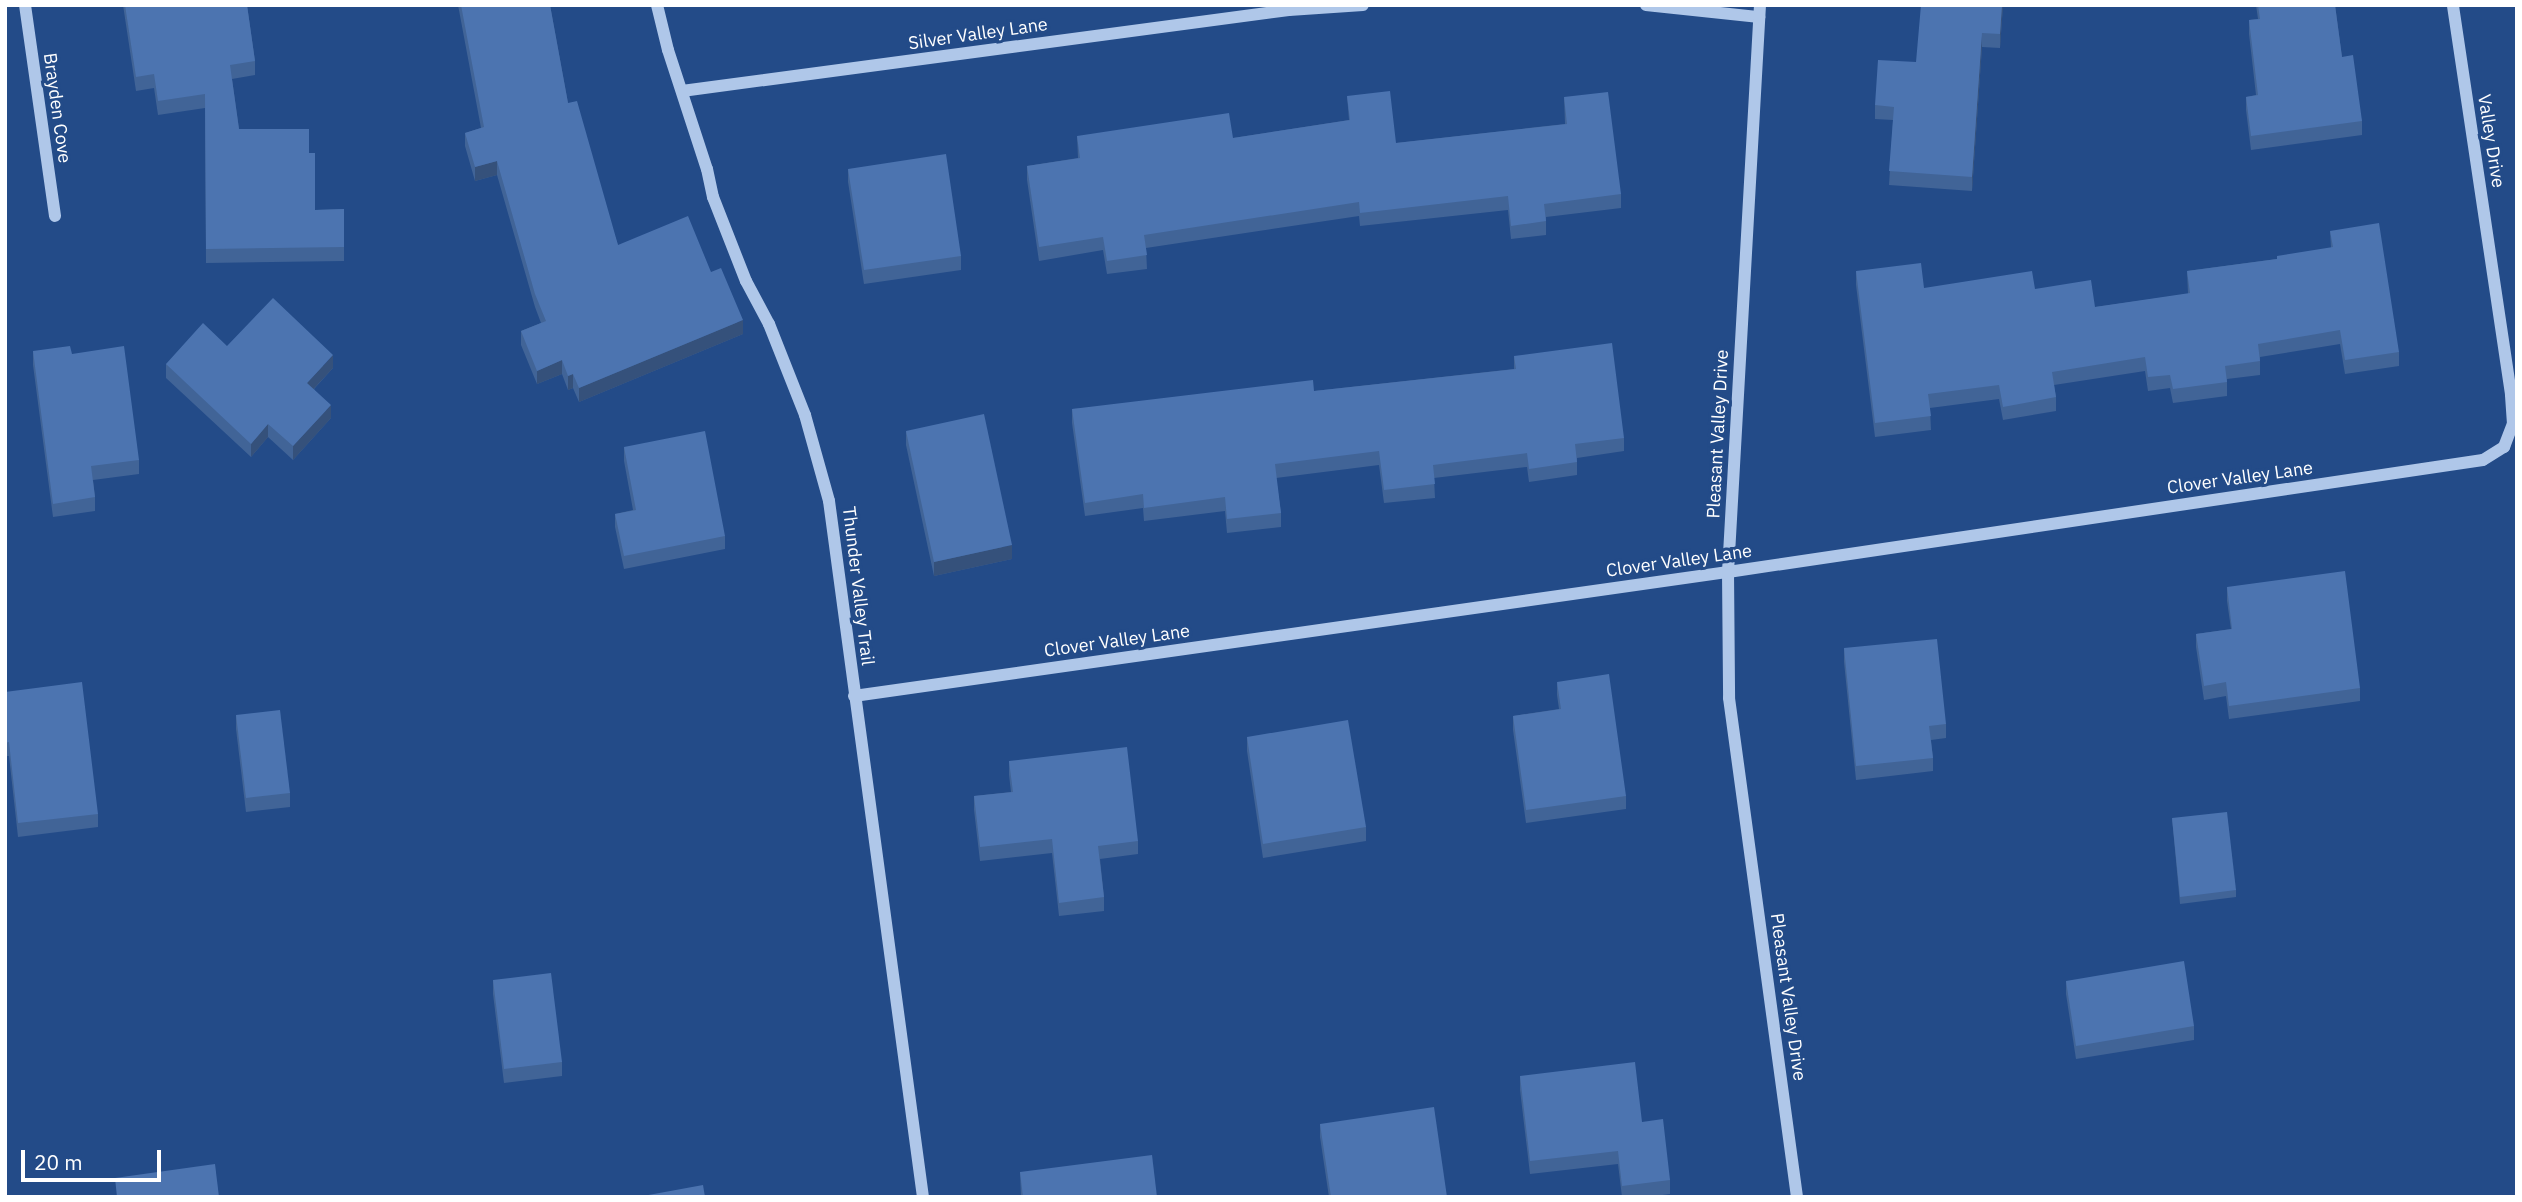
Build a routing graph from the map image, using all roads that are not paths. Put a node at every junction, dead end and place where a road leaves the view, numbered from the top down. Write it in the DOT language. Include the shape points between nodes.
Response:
graph roads {
  1 [pos="25,5"];
  2 [pos="657,5"];
  3 [pos="1363,5"];
  4 [pos="1647,5"];
  5 [pos="2453,5"];
  6 [pos="1759,11"];
  7 [pos="682,91"];
  8 [pos="55,216"];
  9 [pos="2504,447"];
  10 [pos="1728,572"];
  11 [pos="855,696"];
  12 [pos="923,1197"];
  13 [pos="1797,1197"];
  1 -- 8 [label="street, Brayden Cove"];
  2 -- 7 [label="street, Thunder Valley Trail"];
  3 -- 7 [label="street, Silver Valley Lane" via="1289,9"];
  4 -- 6 [label="street"];
  5 -- 9 [label="street, Valley Drive" via="2511,394 2513,424"];
  6 -- 10 [label="street, Pleasant Valley Drive"];
  7 -- 11 [label="street, Thunder Valley Trail" via="713,197 801,404 826,489"];
  9 -- 10 [label="street, Clover Valley Lane" via="2483,460"];
  10 -- 11 [label="street, Clover Valley Lane"];
  10 -- 13 [label="street, Pleasant Valley Drive" via="1729,698"];
  11 -- 12 [label="street, Thunder Valley Trail"];
}
